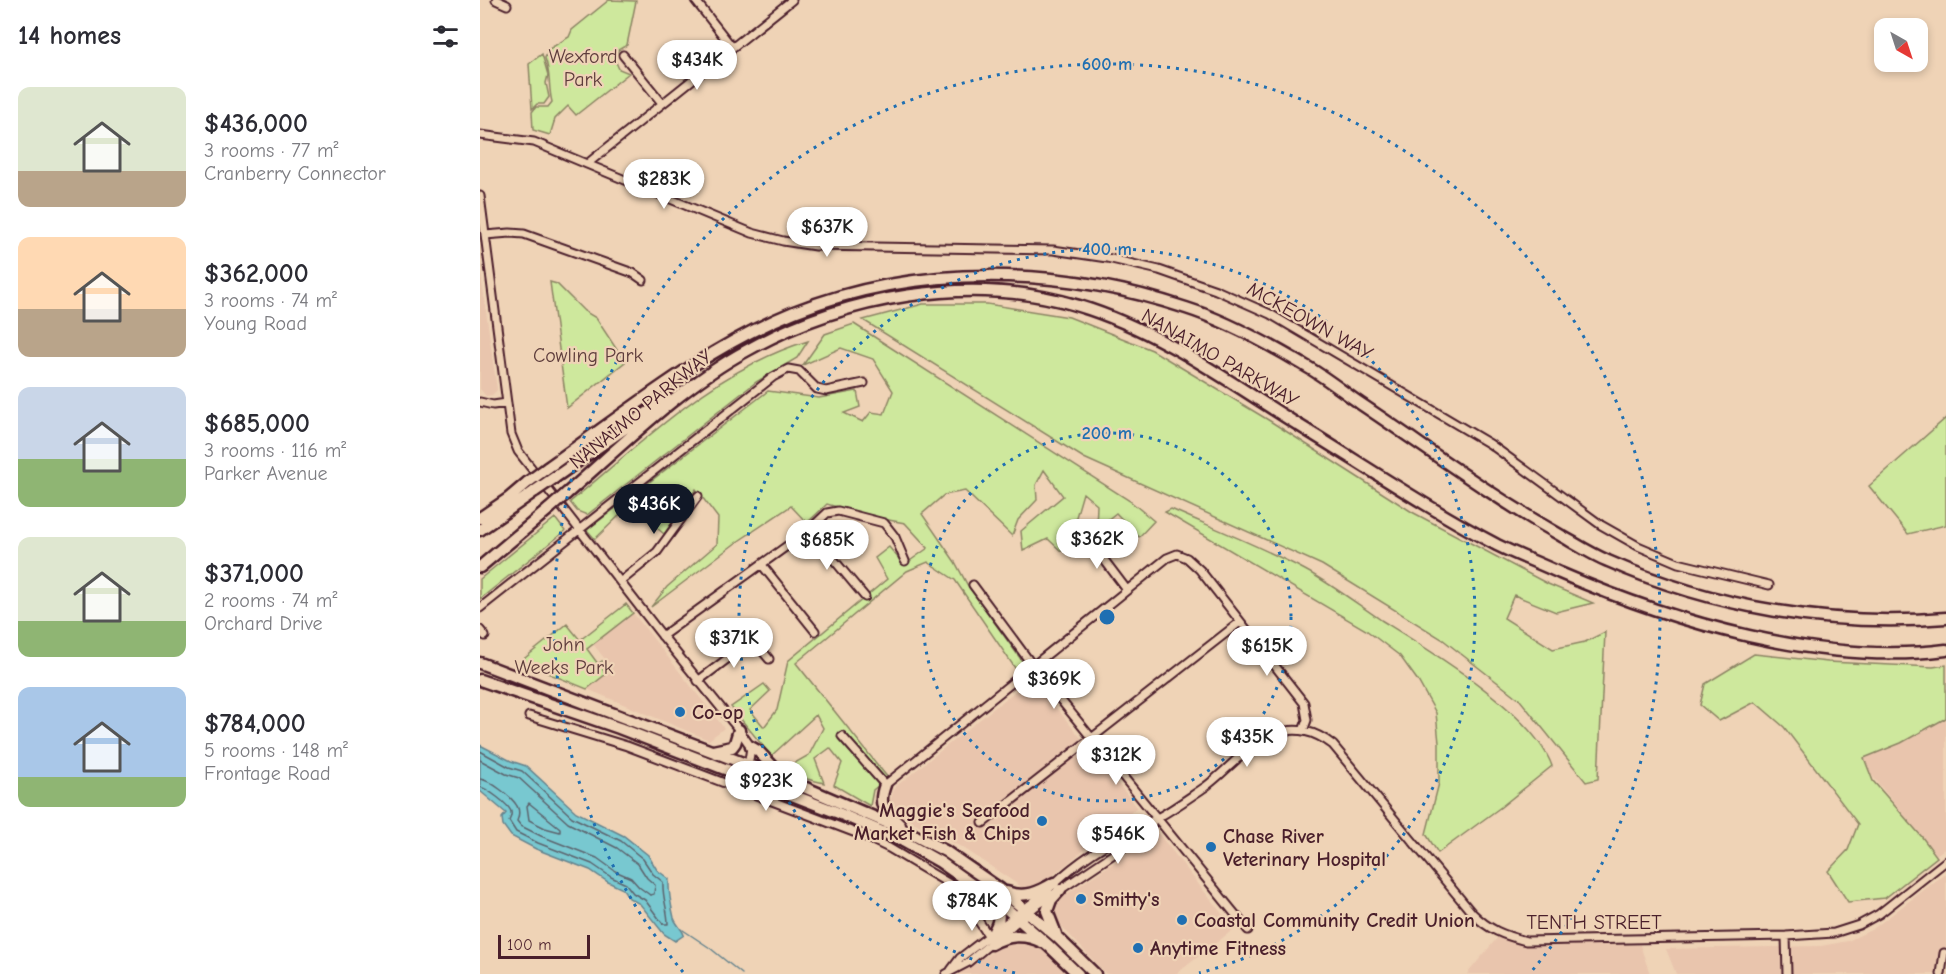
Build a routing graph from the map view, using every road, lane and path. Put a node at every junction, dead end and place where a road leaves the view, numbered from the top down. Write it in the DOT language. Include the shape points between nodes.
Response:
graph roads {
  1 [pos="496,0"];
  2 [pos="695,0"];
  3 [pos="792,0"];
  4 [pos="507,5"];
  5 [pos="732,47"];
  6 [pos="623,55"];
  7 [pos="662,103"];
  8 [pos="480,135"];
  9 [pos="587,164"];
  10 [pos="480,196"];
  11 [pos="485,235"];
  12 [pos="643,280"];
  13 [pos="744,351"];
  14 [pos="864,383"];
  15 [pos="480,402"];
  16 [pos="507,403"];
  17 [pos="528,482"];
  18 [pos="698,496"];
  19 [pos="480,511"];
  20 [pos="480,519"];
  21 [pos="480,530"];
  22 [pos="578,530"];
  23 [pos="809,530"];
  24 [pos="1096,537"];
  25 [pos="905,561"];
  26 [pos="762,565"];
  27 [pos="480,567"];
  28 [pos="620,582"];
  29 [pos="973,585"];
  30 [pos="1768,585"];
  31 [pos="1127,590"];
  32 [pos="865,597"];
  33 [pos="480,608"];
  34 [pos="1946,618"];
  35 [pos="1240,622"];
  36 [pos="815,631"];
  37 [pos="662,636"];
  38 [pos="1946,650"];
  39 [pos="768,658"];
  40 [pos="480,663"];
  41 [pos="1033,666"];
  42 [pos="480,680"];
  43 [pos="698,681"];
  44 [pos="529,716"];
  45 [pos="739,730"];
  46 [pos="1303,731"];
  47 [pos="842,736"];
  48 [pos="1093,739"];
  49 [pos="751,747"];
  50 [pos="711,751"];
  51 [pos="748,765"];
  52 [pos="744,776"];
  53 [pos="785,779"];
  54 [pos="885,785"];
  55 [pos="1158,818"];
  56 [pos="983,823"];
  57 [pos="904,830"];
  58 [pos="1946,861"];
  59 [pos="1057,887"];
  60 [pos="1000,889"];
  61 [pos="991,898"];
  62 [pos="1027,910"];
  63 [pos="1017,918"];
  64 [pos="1248,930"];
  65 [pos="1786,936"];
  66 [pos="991,937"];
  67 [pos="1053,941"];
  68 [pos="1944,953"];
  69 [pos="948,972"];
  70 [pos="1078,974"];
  71 [pos="1095,974"];
  72 [pos="1787,974"];
  73 [pos="1941,974"];
  1 -- 4 [label="street"];
  2 -- 5 [label="street"];
  3 -- 5 [label="street"];
  5 -- 7 [label="street"];
  6 -- 7 [label="street"];
  7 -- 9 [label="street"];
  8 -- 9 [label="street, MCKEOWN WAY" via="534,142"];
  9 -- 30 [label="street, MCKEOWN WAY" via="752,233 783,241 815,246 1053,250 1148,268 1216,290 1270,314 1490,444 1601,525 1638,546 1678,563"];
  10 -- 11 [label="street"];
  11 -- 12 [label="street" via="524,234"];
  11 -- 16 [label="street"];
  13 -- 21 [label="highway, bridge" via="703,375"];
  13 -- 27 [label="highway, NANAIMO PARKWAY, bridge" via="674,400"];
  13 -- 38 [label="highway, NANAIMO PARKWAY" via="831,315 906,295 956,290 1007,291 1078,306 1121,321 1180,352 1499,546 1593,587 1663,613 1743,635 1880,653"];
  14 -- 22 [label="street" via="826,391 817,389 799,370 780,373"];
  15 -- 16 [label="street"];
  16 -- 22 [label="street" via="511,434 518,451"];
  17 -- 19 [label="highway, NANAIMO PARKWAY"];
  17 -- 20 [label="highway"];
  17 -- 34 [label="highway, NANAIMO PARKWAY, bridge" via="715,351 813,305 874,287 929,279 1006,276 1065,280 1187,308 1249,335 1305,365 1526,516 1605,560 1665,584 1727,602 1817,617 1873,621"];
  18 -- 28 [label="street" via="657,552"];
  22 -- 28 [label="street"];
  22 -- 33 [label="street"];
  23 -- 25 [label="street" via="827,513 884,523"];
  23 -- 26 [label="street"];
  23 -- 32 [label="street"];
  24 -- 31 [label="street" via="1099,553"];
  26 -- 36 [label="street"];
  26 -- 37 [label="street"];
  28 -- 37 [label="street"];
  29 -- 41 [label="street"];
  31 -- 35 [label="street" via="1177,554 1200,570"];
  31 -- 41 [label="street"];
  35 -- 46 [label="street" via="1304,703 1307,720"];
  35 -- 48 [label="street"];
  37 -- 43 [label="street"];
  39 -- 43 [label="street" via="751,637"];
  40 -- 50 [label="highway"];
  41 -- 48 [label="street"];
  41 -- 54 [label="street"];
  42 -- 52 [label="highway"];
  43 -- 45 [label="street"];
  44 -- 66 [label="street" via="627,746 864,836 948,883"];
  45 -- 49 [label="street"];
  45 -- 50 [label="highway" via="732,747"];
  46 -- 55 [label="street, TENTH STREET" via="1288,730 1260,741 1217,778"];
  46 -- 65 [label="street, TENTH STREET" via="1320,735 1333,745 1472,913 1486,927 1505,936 1526,941"];
  47 -- 54 [label="street"];
  48 -- 55 [label="street"];
  48 -- 56 [label="street"];
  49 -- 51 [label="street"];
  49 -- 53 [label="highway"];
  50 -- 51 [label="highway"];
  51 -- 52 [label="street"];
  51 -- 53 [label="highway"];
  52 -- 61 [label="highway" via="901,840"];
  53 -- 57 [label="highway"];
  54 -- 57 [label="highway" via="880,797 883,809"];
  55 -- 59 [label="street, TENTH STREET" via="1129,831 1078,865"];
  55 -- 64 [label="street"];
  57 -- 60 [label="highway" via="945,851"];
  58 -- 65 [label="street, TENTH STREET" via="1859,925 1834,933"];
  59 -- 60 [label="highway" via="1027,895"];
  59 -- 62 [label="street, TENTH STREET"];
  59 -- 67 [label="highway" via="1047,911"];
  60 -- 62 [label="highway"];
  61 -- 63 [label="highway"];
  61 -- 66 [label="highway" via="999,913"];
  62 -- 63 [label="street, TENTH STREET"];
  62 -- 67 [label="highway"];
  63 -- 66 [label="street"];
  63 -- 66 [label="street"];
  63 -- 67 [label="highway"];
  65 -- 72 [label="street"];
  66 -- 67 [label="highway"];
  66 -- 69 [label="street" via="967,963"];
  67 -- 70 [label="highway"];
  67 -- 71 [label="highway"];
  68 -- 73 [label="street"];
}
